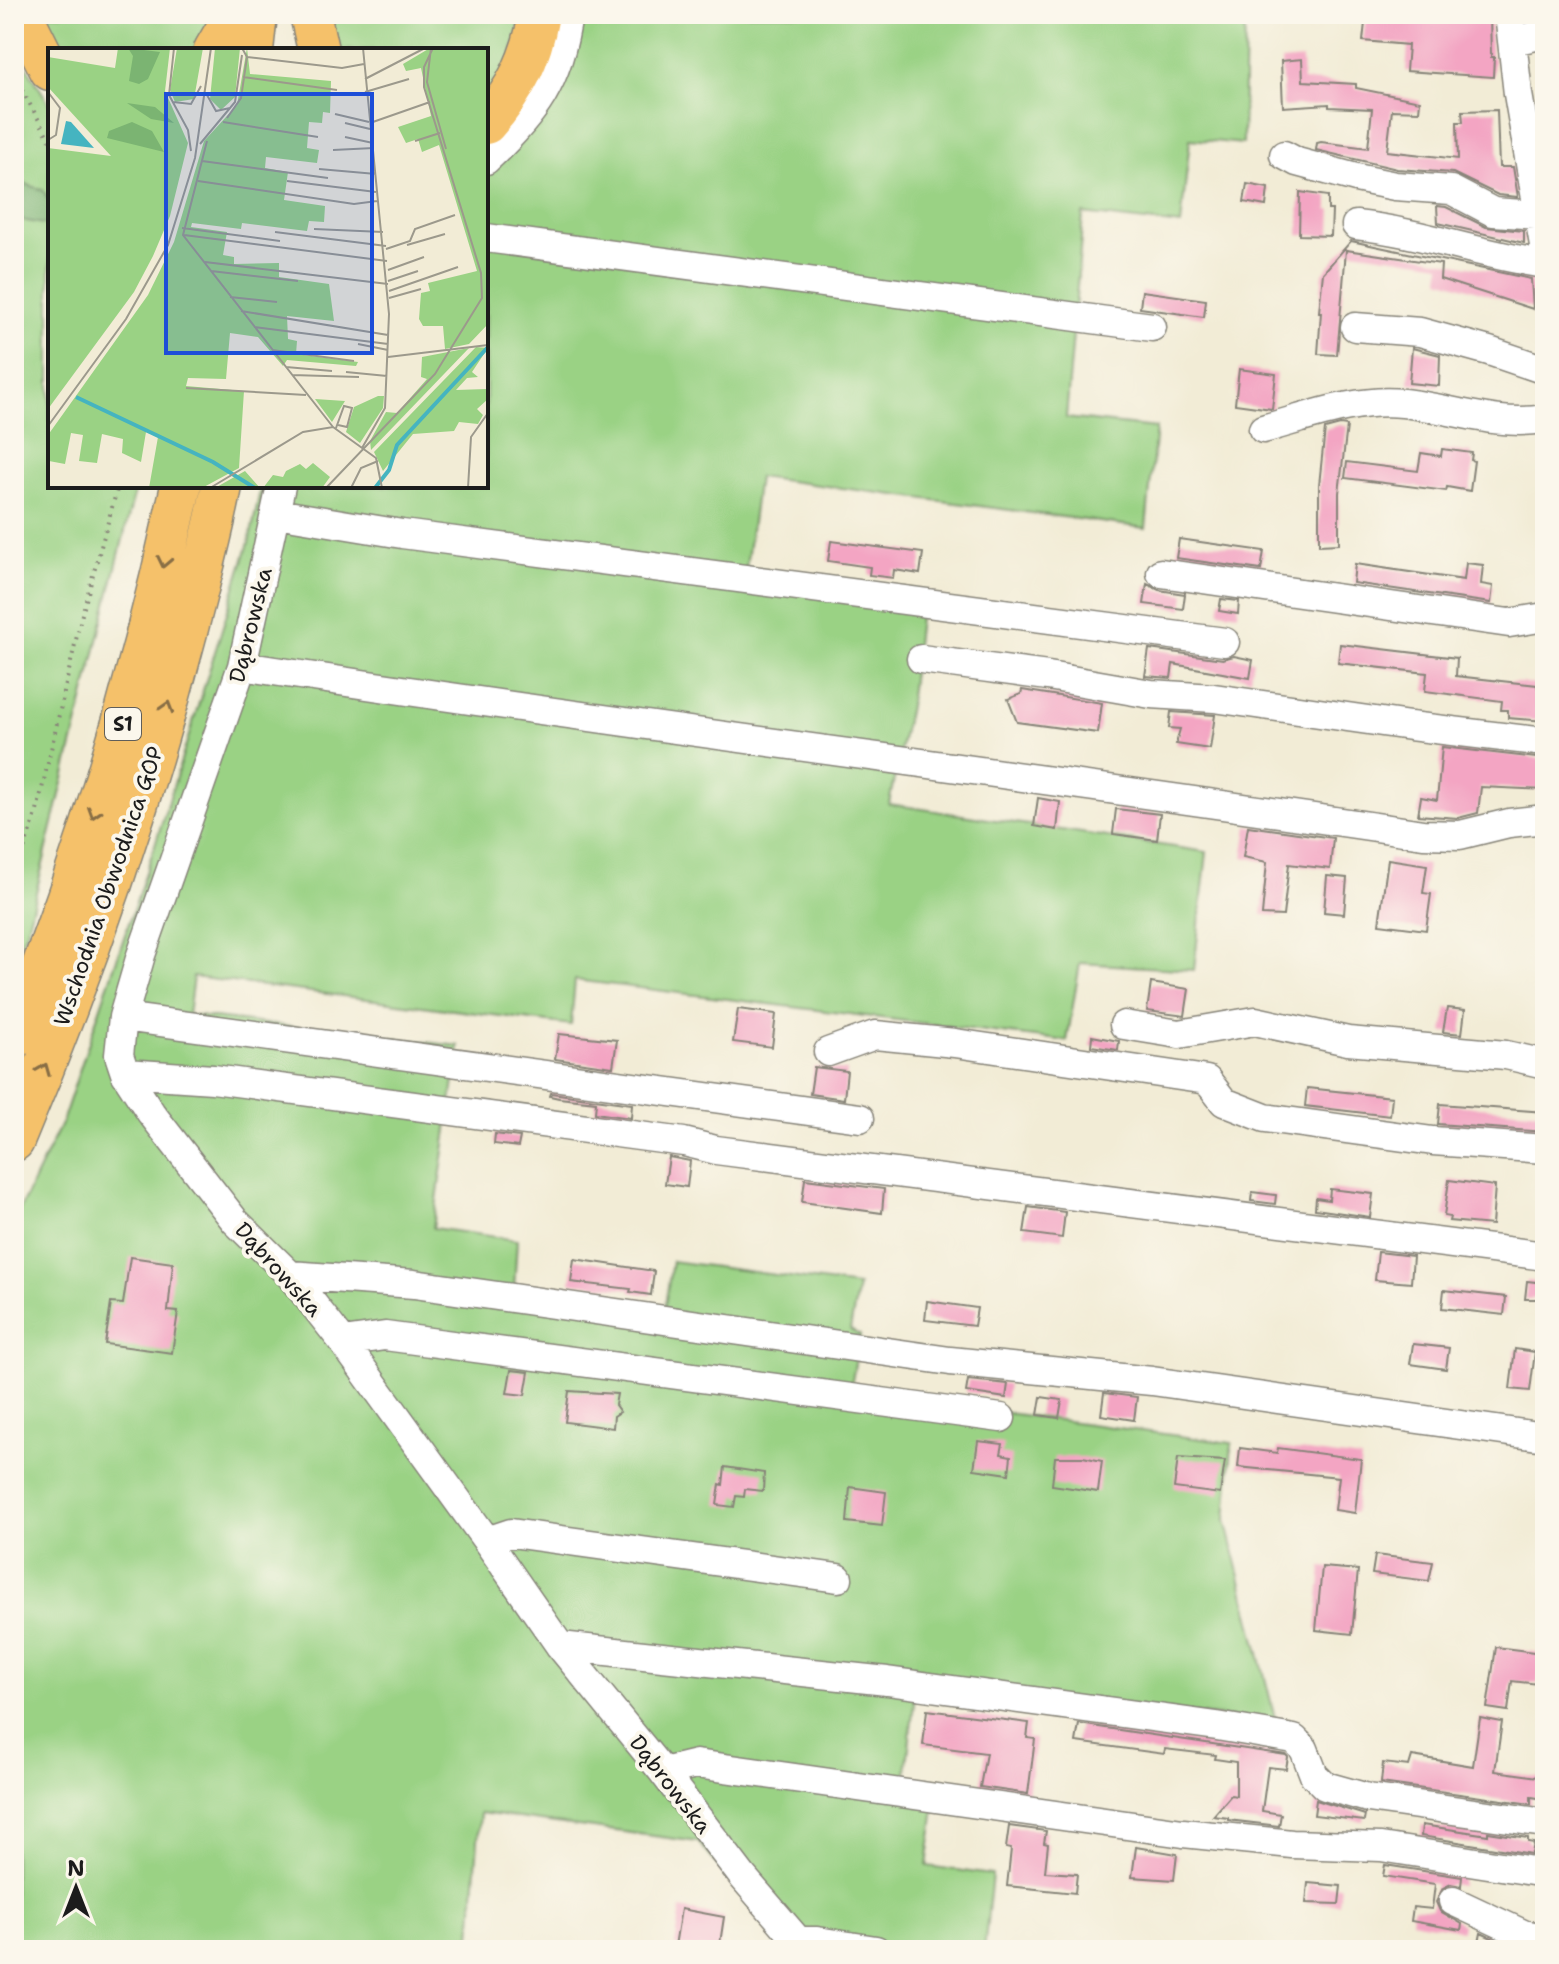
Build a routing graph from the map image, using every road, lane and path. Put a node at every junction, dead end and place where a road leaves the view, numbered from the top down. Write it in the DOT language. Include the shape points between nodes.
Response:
graph roads {
  1 [pos="235,14"];
  2 [pos="257,14"];
  3 [pos="294,14"];
  4 [pos="310,14"];
  5 [pos="539,14"];
  6 [pos="568,14"];
  7 [pos="1510,28"];
  8 [pos="1545,34"];
  9 [pos="215,48"];
  10 [pos="253,48"];
  11 [pos="289,48"];
  12 [pos="318,48"];
  13 [pos="34,52"];
  14 [pos="493,111"];
  15 [pos="1534,118"];
  16 [pos="48,129"];
  17 [pos="1284,155"];
  18 [pos="488,158"];
  19 [pos="1356,225"];
  20 [pos="1542,229"];
  21 [pos="488,238"];
  22 [pos="1545,264"];
  23 [pos="1152,327"];
  24 [pos="1355,327"];
  25 [pos="1545,370"];
  26 [pos="1545,419"];
  27 [pos="1263,429"];
  28 [pos="117,488"];
  29 [pos="181,488"];
  30 [pos="222,488"];
  31 [pos="279,500"];
  32 [pos="1161,573"];
  33 [pos="1545,617"];
  34 [pos="1225,642"];
  35 [pos="921,659"];
  36 [pos="242,666"];
  37 [pos="1545,742"];
  38 [pos="1545,819"];
  39 [pos="14,879"];
  40 [pos="123,1017"];
  41 [pos="1124,1025"];
  42 [pos="14,1039"];
  43 [pos="828,1052"];
  44 [pos="1545,1064"];
  45 [pos="125,1073"];
  46 [pos="860,1118"];
  47 [pos="14,1141"];
  48 [pos="1545,1149"];
  49 [pos="1545,1256"];
  50 [pos="290,1275"];
  51 [pos="343,1342"];
  52 [pos="1001,1418"];
  53 [pos="1545,1437"];
  54 [pos="487,1541"];
  55 [pos="838,1578"];
  56 [pos="560,1646"];
  57 [pos="663,1772"];
  58 [pos="1545,1823"];
  59 [pos="1545,1873"];
  60 [pos="1453,1901"];
  61 [pos="1545,1938"];
  62 [pos="802,1946"];
  63 [pos="876,1950"];
  1 -- 9 [label="highway"];
  2 -- 10 [label="highway"];
  3 -- 11 [label="highway"];
  4 -- 12 [label="highway"];
  5 -- 14 [label="highway" via="526,66"];
  6 -- 18 [label="street" via="547,90"];
  7 -- 8 [label="street"];
  7 -- 15 [label="street"];
  13 -- 16 [label="path"];
  15 -- 20 [label="street"];
  17 -- 20 [label="street" via="1356,178 1451,190"];
  19 -- 22 [label="street" via="1396,229"];
  21 -- 23 [label="street"];
  24 -- 25 [label="street" via="1420,332"];
  26 -- 27 [label="street" via="1502,421 1403,403 1365,403"];
  28 -- 39 [label="path" via="37,811"];
  29 -- 42 [label="highway, Wschodnia Obwodnica GOP / S1, one-way" via="120,735"];
  47 -- 30 [label="highway, Wschodnia Obwodnica GOP / S1, one-way" via="92,947 171,695"];
  31 -- 34 [label="street" via="447,540"];
  31 -- 36 [label="street, Dąbrowska"];
  32 -- 33 [label="street" via="1509,623"];
  35 -- 37 [label="street" via="1151,694"];
  36 -- 38 [label="street" via="1423,834 1460,835"];
  36 -- 40 [label="street, Dąbrowska"];
  40 -- 45 [label="street, Dąbrowska" via="119,1055"];
  40 -- 46 [label="street"];
  41 -- 44 [label="street" via="1179,1034 1255,1021 1348,1041 1506,1055"];
  43 -- 48 [label="street" via="875,1035 955,1043 1207,1080 1224,1102 1300,1125"];
  45 -- 49 [label="street" via="213,1079 716,1150"];
  45 -- 50 [label="street, Dąbrowska" via="235,1221"];
  50 -- 51 [label="street, Dąbrowska"];
  50 -- 53 [label="street" via="414,1284 950,1361 1152,1381"];
  51 -- 52 [label="street" via="385,1336"];
  51 -- 54 [label="street, Dąbrowska"];
  54 -- 55 [label="street" via="511,1533"];
  54 -- 56 [label="street, Dąbrowska"];
  56 -- 57 [label="street, Dąbrowska"];
  56 -- 58 [label="street" via="887,1681 1294,1739 1325,1786 1368,1798"];
  57 -- 59 [label="street" via="696,1764 1183,1833 1381,1847"];
  57 -- 62 [label="street, Dąbrowska"];
  60 -- 61 [label="street" via="1523,1934"];
  62 -- 63 [label="street" via="817,1941"];
}
